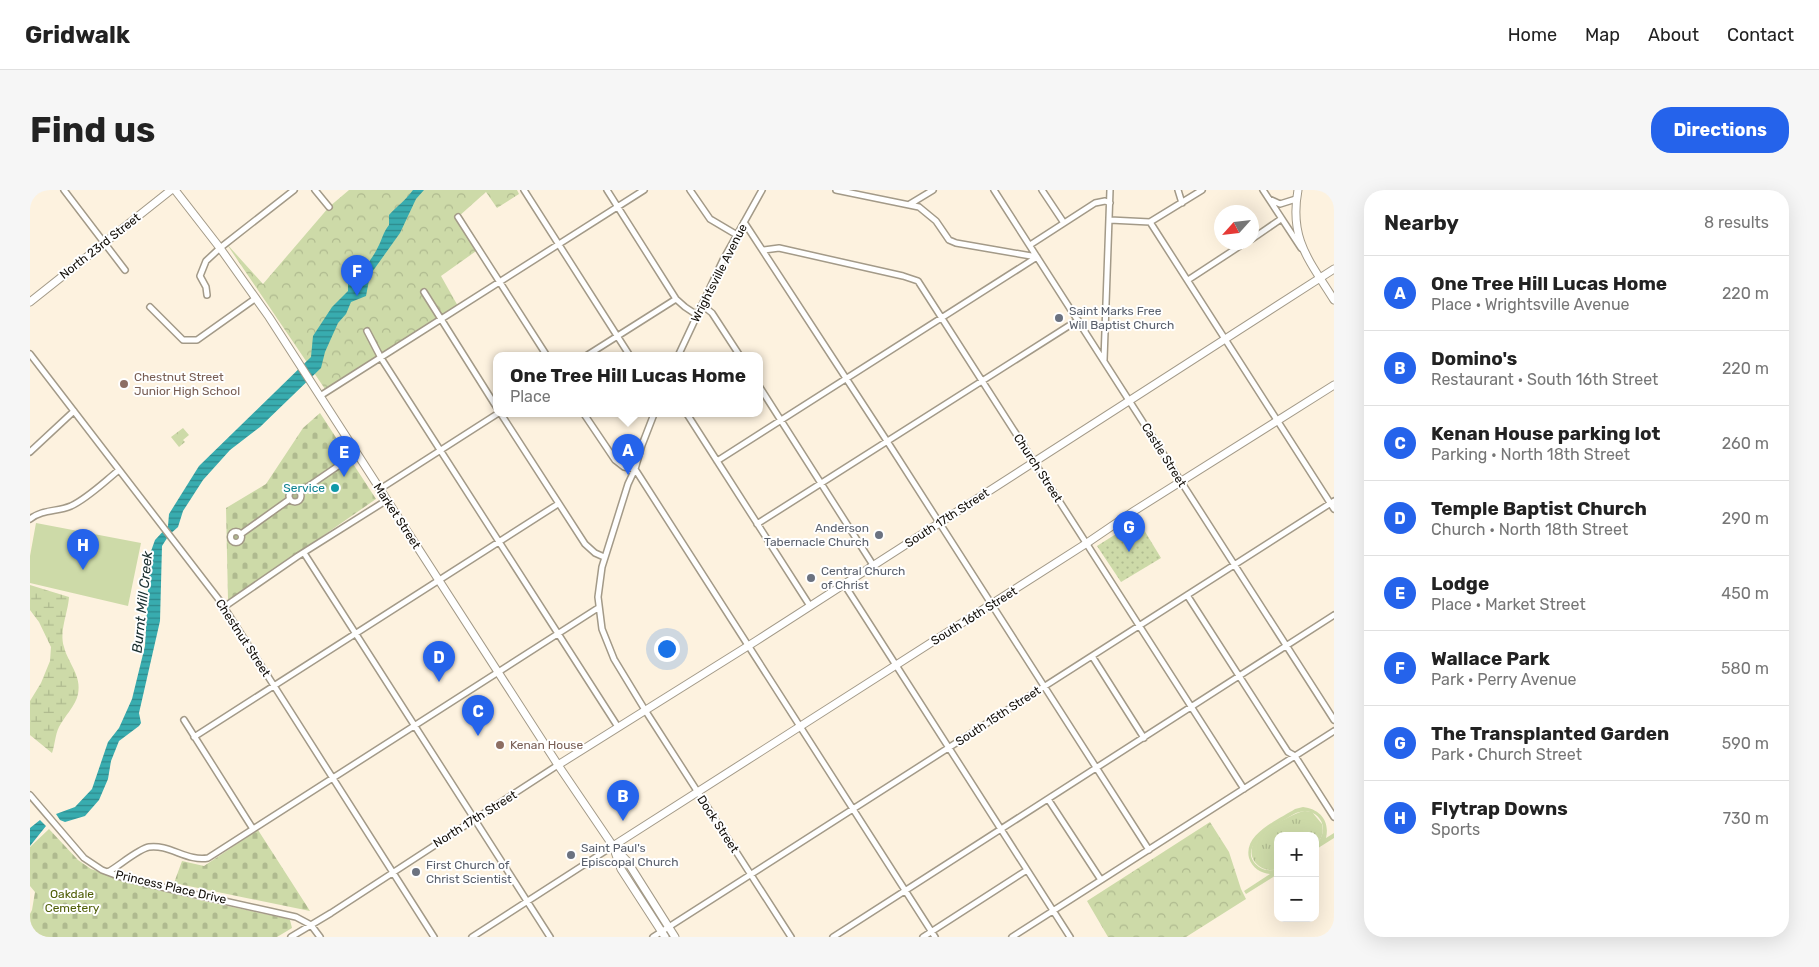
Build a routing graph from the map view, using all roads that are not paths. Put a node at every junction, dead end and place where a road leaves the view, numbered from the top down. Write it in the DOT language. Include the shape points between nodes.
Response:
graph roads {
  1 [pos="64,190"];
  2 [pos="171,190"];
  3 [pos="175,190"];
  4 [pos="294,190"];
  5 [pos="315,190"];
  6 [pos="524,190"];
  7 [pos="607,190"];
  8 [pos="644,190"];
  9 [pos="690,190"];
  10 [pos="762,190"];
  11 [pos="836,190"];
  12 [pos="932,190"];
  13 [pos="994,190"];
  14 [pos="1042,190"];
  15 [pos="1110,190"];
  16 [pos="1178,190"];
  17 [pos="1202,190"];
  18 [pos="1263,190"];
  19 [pos="1298,190"];
  20 [pos="1268,198"];
  21 [pos="1296,198"];
  22 [pos="1182,202"];
  23 [pos="1110,203"];
  24 [pos="909,205"];
  25 [pos="329,207"];
  26 [pos="618,207"];
  27 [pos="458,217"];
  28 [pos="1110,220"];
  29 [pos="1281,220"];
  30 [pos="744,222"];
  31 [pos="1150,222"];
  32 [pos="1064,223"];
  33 [pos="1259,234"];
  34 [pos="737,235"];
  35 [pos="104,243"];
  36 [pos="559,244"];
  37 [pos="1030,245"];
  38 [pos="220,248"];
  39 [pos="764,250"];
  40 [pos="1234,250"];
  41 [pos="1304,252"];
  42 [pos="1038,257"];
  43 [pos="125,270"];
  44 [pos="1334,270"];
  45 [pos="1320,278"];
  46 [pos="1188,280"];
  47 [pos="500,282"];
  48 [pos="424,292"];
  49 [pos="207,295"];
  50 [pos="256,298"];
  51 [pos="676,299"];
  52 [pos="1334,300"];
  53 [pos="30,302"];
  54 [pos="702,305"];
  55 [pos="150,307"];
  56 [pos="697,315"];
  57 [pos="942,318"];
  58 [pos="441,320"];
  59 [pos="1078,320"];
  60 [pos="367,331"];
  61 [pos="618,336"];
  62 [pos="1226,339"];
  63 [pos="544,352"];
  64 [pos="592,352"];
  65 [pos="628,352"];
  66 [pos="680,352"];
  67 [pos="737,352"];
  68 [pos="30,354"];
  69 [pos="381,358"];
  70 [pos="1104,360"];
  71 [pos="846,378"];
  72 [pos="982,380"];
  73 [pos="1334,385"];
  74 [pos="763,392"];
  75 [pos="320,396"];
  76 [pos="1130,401"];
  77 [pos="493,402"];
  78 [pos="74,411"];
  79 [pos="493,417"];
  80 [pos="503,417"];
  81 [pos="586,417"];
  82 [pos="653,417"];
  83 [pos="689,417"];
  84 [pos="781,420"];
  85 [pos="1278,421"];
  86 [pos="887,441"];
  87 [pos="441,450"];
  88 [pos="30,452"];
  89 [pos="357,453"];
  90 [pos="717,461"];
  91 [pos="1035,462"];
  92 [pos="635,469"];
  93 [pos="119,470"];
  94 [pos="1182,482"];
  95 [pos="821,484"];
  96 [pos="380,489"];
  97 [pos="300,492"];
  98 [pos="290,500"];
  99 [pos="387,500"];
  100 [pos="1332,502"];
  101 [pos="558,504"];
  102 [pos="1334,509"];
  103 [pos="30,519"];
  104 [pos="939,523"];
  105 [pos="757,524"];
  106 [pos="241,534"];
  107 [pos="500,542"];
  108 [pos="1087,543"];
  109 [pos="304,553"];
  110 [pos="604,557"];
  111 [pos="1235,564"];
  112 [pos="873,565"];
  113 [pos="438,580"];
  114 [pos="844,584"];
  115 [pos="1187,595"];
  116 [pos="992,604"];
  117 [pos="810,606"];
  118 [pos="224,607"];
  119 [pos="598,608"];
  120 [pos="1334,615"];
  121 [pos="1140,625"];
  122 [pos="356,633"];
  123 [pos="558,634"];
  124 [pos="1286,645"];
  125 [pos="748,646"];
  126 [pos="1092,656"];
  127 [pos="896,665"];
  128 [pos="497,672"];
  129 [pos="1240,676"];
  130 [pos="274,686"];
  131 [pos="1045,686"];
  132 [pos="1192,707"];
  133 [pos="645,710"];
  134 [pos="184,720"];
  135 [pos="1334,720"];
  136 [pos="415,725"];
  137 [pos="618,727"];
  138 [pos="800,727"];
  139 [pos="1334,731"];
  140 [pos="194,737"];
  141 [pos="1144,738"];
  142 [pos="949,748"];
  143 [pos="1295,756"];
  144 [pos="558,766"];
  145 [pos="1096,768"];
  146 [pos="333,778"];
  147 [pos="1244,788"];
  148 [pos="698,792"];
  149 [pos="30,795"];
  150 [pos="1048,799"];
  151 [pos="853,809"];
  152 [pos="1334,817"];
  153 [pos="475,819"];
  154 [pos="253,829"];
  155 [pos="1001,829"];
  156 [pos="613,846"];
  157 [pos="1149,850"];
  158 [pos="1027,870"];
  159 [pos="108,872"];
  160 [pos="393,872"];
  161 [pos="751,875"];
  162 [pos="1101,880"];
  163 [pos="905,890"];
  164 [pos="528,901"];
  165 [pos="1053,911"];
  166 [pos="311,925"];
  167 [pos="669,927"];
  168 [pos="663,934"];
  169 [pos="933,934"];
  170 [pos="291,937"];
  171 [pos="320,937"];
  172 [pos="434,937"];
  173 [pos="472,937"];
  174 [pos="550,937"];
  175 [pos="652,937"];
  176 [pos="675,937"];
  177 [pos="791,937"];
  178 [pos="833,937"];
  179 [pos="923,937"];
  180 [pos="1012,937"];
  181 [pos="1070,937"];
  1 -- 35 [label="street"];
  2 -- 35 [label="main road, North 23rd Street"];
  3 -- 38 [label="main road, Market Street"];
  4 -- 38 [label="street"];
  5 -- 25 [label="street"];
  6 -- 36 [label="street"];
  7 -- 26 [label="street"];
  8 -- 26 [label="street"];
  9 -- 34 [label="street" via="710,219"];
  10 -- 30 [label="street, Wrightsville Avenue"];
  11 -- 24 [label="street"];
  12 -- 24 [label="street"];
  13 -- 37 [label="street, Castle Street"];
  14 -- 32 [label="street"];
  15 -- 23 [label="street"];
  16 -- 22 [label="street"];
  17 -- 22 [label="street"];
  18 -- 20 [label="street"];
  19 -- 21 [label="main road"];
  20 -- 21 [label="street" via="1280,204"];
  20 -- 29 [label="street"];
  21 -- 41 [label="main road" via="1295,219"];
  22 -- 31 [label="street"];
  23 -- 28 [label="street"];
  23 -- 32 [label="street" via="1095,203"];
  24 -- 42 [label="street" via="919,207 931,216 952,242"];
  26 -- 36 [label="street"];
  26 -- 51 [label="street"];
  27 -- 47 [label="street"];
  28 -- 31 [label="street"];
  28 -- 70 [label="street"];
  29 -- 33 [label="street"];
  29 -- 41 [label="street"];
  30 -- 34 [label="street, Wrightsville Avenue"];
  30 -- 39 [label="street"];
  31 -- 46 [label="street"];
  32 -- 37 [label="street"];
  34 -- 54 [label="street, Wrightsville Avenue"];
  35 -- 43 [label="street"];
  35 -- 53 [label="main road, North 23rd Street"];
  36 -- 47 [label="street"];
  36 -- 61 [label="street"];
  37 -- 42 [label="street, Castle Street"];
  38 -- 49 [label="street" via="206,261 200,276"];
  38 -- 50 [label="main road, Market Street"];
  39 -- 57 [label="street, Church Street" via="779,248 914,279"];
  39 -- 71 [label="street"];
  40 -- 46 [label="street"];
  41 -- 45 [label="main road"];
  42 -- 57 [label="street"];
  42 -- 59 [label="street, Castle Street"];
  44 -- 45 [label="main road, South 17th Street"];
  45 -- 52 [label="main road"];
  45 -- 62 [label="main road, South 17th Street"];
  46 -- 62 [label="street"];
  47 -- 58 [label="street"];
  47 -- 63 [label="street"];
  48 -- 58 [label="street"];
  50 -- 55 [label="street" via="197,340 183,340"];
  50 -- 75 [label="main road, Market Street"];
  51 -- 56 [label="street"];
  51 -- 61 [label="street"];
  54 -- 56 [label="street, Wrightsville Avenue"];
  54 -- 67 [label="street" via="712,313"];
  56 -- 66 [label="street, Wrightsville Avenue"];
  57 -- 71 [label="street"];
  57 -- 72 [label="street, Church Street"];
  58 -- 69 [label="street"];
  58 -- 77 [label="street"];
  59 -- 70 [label="street, Castle Street"];
  59 -- 72 [label="street"];
  60 -- 69 [label="street"];
  61 -- 64 [label="street"];
  61 -- 65 [label="street"];
  62 -- 76 [label="main road, South 17th Street"];
  62 -- 85 [label="street"];
  68 -- 78 [label="street, Chestnut Street"];
  69 -- 75 [label="street"];
  69 -- 87 [label="street"];
  70 -- 76 [label="street, Castle Street"];
  71 -- 84 [label="street"];
  71 -- 86 [label="street"];
  72 -- 86 [label="street"];
  72 -- 91 [label="street, Church Street"];
  73 -- 85 [label="main road, South 16th Street"];
  74 -- 84 [label="street"];
  75 -- 89 [label="main road, Market Street"];
  76 -- 91 [label="main road, South 17th Street"];
  76 -- 94 [label="street, Castle Street"];
  78 -- 88 [label="street"];
  78 -- 93 [label="street, Chestnut Street"];
  79 -- 87 [label="street"];
  80 -- 101 [label="street"];
  81 -- 92 [label="street" via="614,460"];
  82 -- 92 [label="street"];
  83 -- 90 [label="street"];
  84 -- 90 [label="street"];
  84 -- 95 [label="street"];
  85 -- 94 [label="main road, South 16th Street"];
  85 -- 100 [label="street"];
  86 -- 95 [label="street"];
  86 -- 104 [label="street"];
  87 -- 96 [label="street"];
  87 -- 107 [label="street"];
  89 -- 96 [label="main road, Market Street"];
  89 -- 97 [label="street"];
  90 -- 105 [label="street"];
  91 -- 104 [label="main road, South 17th Street"];
  91 -- 108 [label="street, Church Street"];
  92 -- 110 [label="street"];
  92 -- 125 [label="street"];
  93 -- 103 [label="street" via="74,504"];
  93 -- 118 [label="street, Chestnut Street"];
  94 -- 108 [label="main road, South 16th Street"];
  94 -- 111 [label="street, Castle Street"];
  95 -- 105 [label="street"];
  95 -- 112 [label="street"];
  96 -- 99 [label="main road, Market Street"];
  97 -- 98 [label="street" via="298,501"];
  97 -- 98 [label="street" via="290,491"];
  98 -- 106 [label="street"];
  99 -- 109 [label="street"];
  99 -- 113 [label="main road, Market Street"];
  100 -- 102 [label="street"];
  100 -- 111 [label="street, South 15th Street"];
  101 -- 107 [label="street"];
  101 -- 110 [label="street" via="585,544"];
  104 -- 112 [label="main road, South 17th Street"];
  104 -- 116 [label="street"];
  105 -- 117 [label="street"];
  107 -- 113 [label="street"];
  107 -- 123 [label="street"];
  108 -- 116 [label="main road, South 16th Street"];
  108 -- 121 [label="street, Church Street"];
  109 -- 118 [label="street"];
  109 -- 122 [label="street"];
  110 -- 119 [label="street"];
  111 -- 115 [label="street, South 15th Street"];
  111 -- 124 [label="street, Castle Street"];
  112 -- 114 [label="main road, South 17th Street"];
  113 -- 122 [label="street"];
  113 -- 128 [label="main road, Market Street"];
  114 -- 117 [label="main road, South 17th Street"];
  114 -- 127 [label="street"];
  115 -- 121 [label="street, South 15th Street"];
  115 -- 129 [label="street"];
  116 -- 127 [label="main road, South 16th Street"];
  116 -- 131 [label="street"];
  117 -- 125 [label="main road, South 17th Street"];
  118 -- 130 [label="street, Chestnut Street"];
  119 -- 123 [label="street"];
  119 -- 133 [label="street" via="604,637 614,659"];
  120 -- 124 [label="street"];
  121 -- 126 [label="street, South 15th Street"];
  121 -- 132 [label="street, Church Street"];
  122 -- 130 [label="street"];
  122 -- 136 [label="street"];
  123 -- 128 [label="street"];
  123 -- 137 [label="street"];
  124 -- 129 [label="street"];
  124 -- 135 [label="street, Castle Street"];
  125 -- 133 [label="main road, South 17th Street"];
  125 -- 138 [label="street"];
  126 -- 131 [label="street, South 15th Street"];
  126 -- 141 [label="street"];
  127 -- 138 [label="main road, South 16th Street"];
  127 -- 142 [label="street"];
  128 -- 136 [label="street"];
  128 -- 144 [label="main road, Market Street"];
  129 -- 132 [label="street"];
  129 -- 143 [label="street" via="1288,752"];
  130 -- 140 [label="street"];
  130 -- 146 [label="street, Chestnut Street"];
  131 -- 142 [label="street, South 15th Street"];
  131 -- 145 [label="street"];
  132 -- 141 [label="street"];
  132 -- 147 [label="street, Church Street"];
  133 -- 137 [label="main road, South 17th Street"];
  133 -- 148 [label="street, Dock Street"];
  134 -- 140 [label="street"];
  136 -- 146 [label="street"];
  136 -- 153 [label="street"];
  137 -- 144 [label="main road, South 17th Street"];
  138 -- 148 [label="main road, South 16th Street"];
  138 -- 151 [label="street"];
  139 -- 143 [label="street"];
  140 -- 154 [label="street"];
  141 -- 145 [label="street"];
  142 -- 151 [label="street, South 15th Street"];
  142 -- 155 [label="street"];
  143 -- 147 [label="street"];
  143 -- 152 [label="street"];
  144 -- 153 [label="street, North 17th Street"];
  144 -- 156 [label="main road, Market Street"];
  145 -- 150 [label="street"];
  145 -- 157 [label="street"];
  146 -- 154 [label="street"];
  146 -- 160 [label="street, Chestnut Street"];
  147 -- 157 [label="street"];
  148 -- 156 [label="main road, South 16th Street"];
  148 -- 161 [label="street, Dock Street"];
  149 -- 159 [label="street, Princess Place Drive" via="84,858"];
  150 -- 155 [label="street"];
  150 -- 162 [label="street"];
  151 -- 161 [label="street, South 15th Street"];
  151 -- 163 [label="street"];
  153 -- 160 [label="street, North 17th Street"];
  153 -- 164 [label="street"];
  154 -- 159 [label="street" via="208,858 149,847"];
  155 -- 158 [label="street"];
  155 -- 163 [label="street"];
  156 -- 164 [label="street"];
  156 -- 167 [label="main road, Market Street" via="627,861"];
  156 -- 168 [label="main road, Market Street" via="621,869"];
  157 -- 162 [label="street"];
  158 -- 165 [label="street"];
  158 -- 169 [label="street"];
  159 -- 166 [label="street, Princess Place Drive" via="290,915"];
  160 -- 166 [label="street, North 17th Street"];
  160 -- 172 [label="street, Chestnut Street"];
  161 -- 167 [label="street, South 15th Street"];
  161 -- 177 [label="street, Dock Street"];
  162 -- 165 [label="street"];
  163 -- 169 [label="street"];
  163 -- 178 [label="street"];
  164 -- 173 [label="street"];
  164 -- 174 [label="street"];
  165 -- 180 [label="street"];
  165 -- 181 [label="street"];
  166 -- 170 [label="street, North 17th Street"];
  166 -- 171 [label="street"];
  167 -- 168 [label="street, South 15th Street"];
  167 -- 176 [label="main road, Market Street"];
  168 -- 175 [label="street, South 15th Street"];
  169 -- 179 [label="street"];
}
